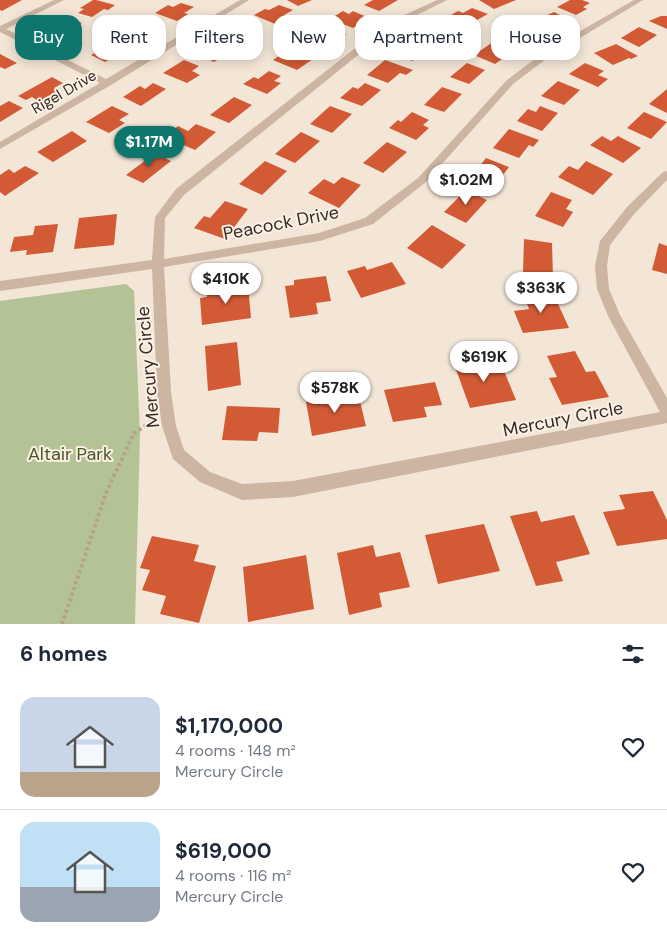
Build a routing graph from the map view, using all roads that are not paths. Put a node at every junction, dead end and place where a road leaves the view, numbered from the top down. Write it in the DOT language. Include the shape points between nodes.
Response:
graph roads {
  1 [pos="60,0"];
  2 [pos="245,0"];
  3 [pos="443,0"];
  4 [pos="639,0"];
  5 [pos="0,29"];
  6 [pos="108,83"];
  7 [pos="0,146"];
  8 [pos="667,174"];
  9 [pos="158,264"];
  10 [pos="0,286"];
  11 [pos="667,411"];
  12 [pos="667,417"];
  1 -- 5 [label="street"];
  2 -- 6 [label="street, Rigel Drive"];
  3 -- 9 [label="street, Mercury Circle" via="390,25 180,192 160,217"];
  4 -- 9 [label="street, Peacock Drive" via="547,54 510,82 422,180 369,221 320,237"];
  5 -- 6 [label="street"];
  6 -- 7 [label="street, Rigel Drive"];
  8 -- 11 [label="street" via="631,210 604,244 601,266 603,289 614,316"];
  9 -- 10 [label="street, Peacock Drive"];
  9 -- 12 [label="street, Mercury Circle" via="167,413 178,454 205,477 242,492 293,489"];
}
